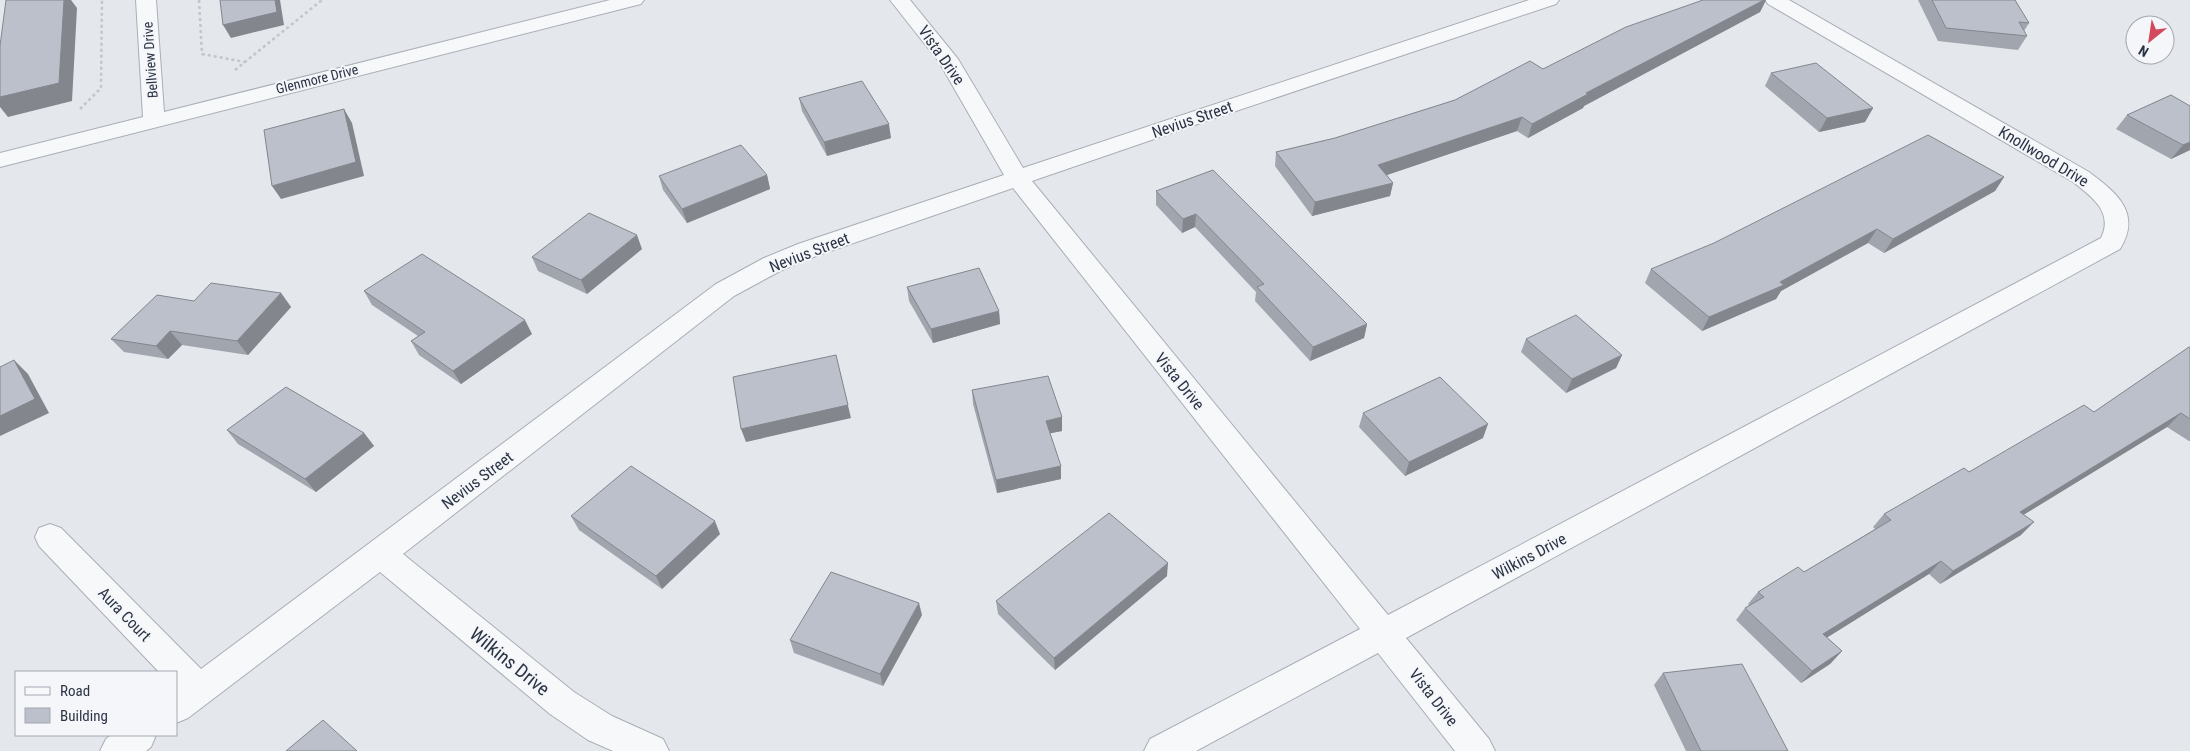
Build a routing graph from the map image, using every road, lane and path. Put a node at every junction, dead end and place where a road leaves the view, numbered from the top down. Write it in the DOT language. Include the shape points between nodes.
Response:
graph roads {
  1 [pos="102,0"];
  2 [pos="146,0"];
  3 [pos="199,0"];
  4 [pos="322,0"];
  5 [pos="634,0"];
  6 [pos="900,0"];
  7 [pos="1549,0"];
  8 [pos="1776,0"];
  9 [pos="245,62"];
  10 [pos="231,73"];
  11 [pos="80,110"];
  12 [pos="154,120"];
  13 [pos="0,160"];
  14 [pos="1018,179"];
  15 [pos="1896,359"];
  16 [pos="50,537"];
  17 [pos="380,554"];
  18 [pos="1383,633"];
  19 [pos="165,671"];
  20 [pos="178,686"];
  21 [pos="188,698"];
  22 [pos="138,736"];
  23 [pos="118,751"];
  24 [pos="651,751"];
  25 [pos="1162,751"];
  26 [pos="1477,751"];
  1 -- 11 [label="path" via="101,88"];
  2 -- 12 [label="street, Bellview Drive"];
  3 -- 9 [label="path" via="202,54"];
  4 -- 9 [label="path"];
  5 -- 12 [label="street, Glenmore Drive"];
  6 -- 14 [label="street, Vista Drive" via="948,59"];
  7 -- 14 [label="street, Nevius Street"];
  8 -- 15 [label="street, Knollwood Drive" via="2081,177 2105,197 2118,218 2118,231 2111,242"];
  9 -- 10 [label="path"];
  12 -- 13 [label="street, Glenmore Drive"];
  14 -- 17 [label="street, Nevius Street" via="807,250 725,290"];
  14 -- 18 [label="street, Vista Drive"];
  15 -- 18 [label="street, Wilkins Drive"];
  16 -- 19 [label="street, Aura Court"];
  17 -- 21 [label="street, Nevius Street"];
  17 -- 24 [label="street, Wilkins Drive" via="562,703 600,728"];
  18 -- 25 [label="street, Wilkins Drive"];
  18 -- 26 [label="street, Vista Drive"];
  20 -- 21 [label="street, Aura Court"];
  22 -- 23 [label="street"];
}
